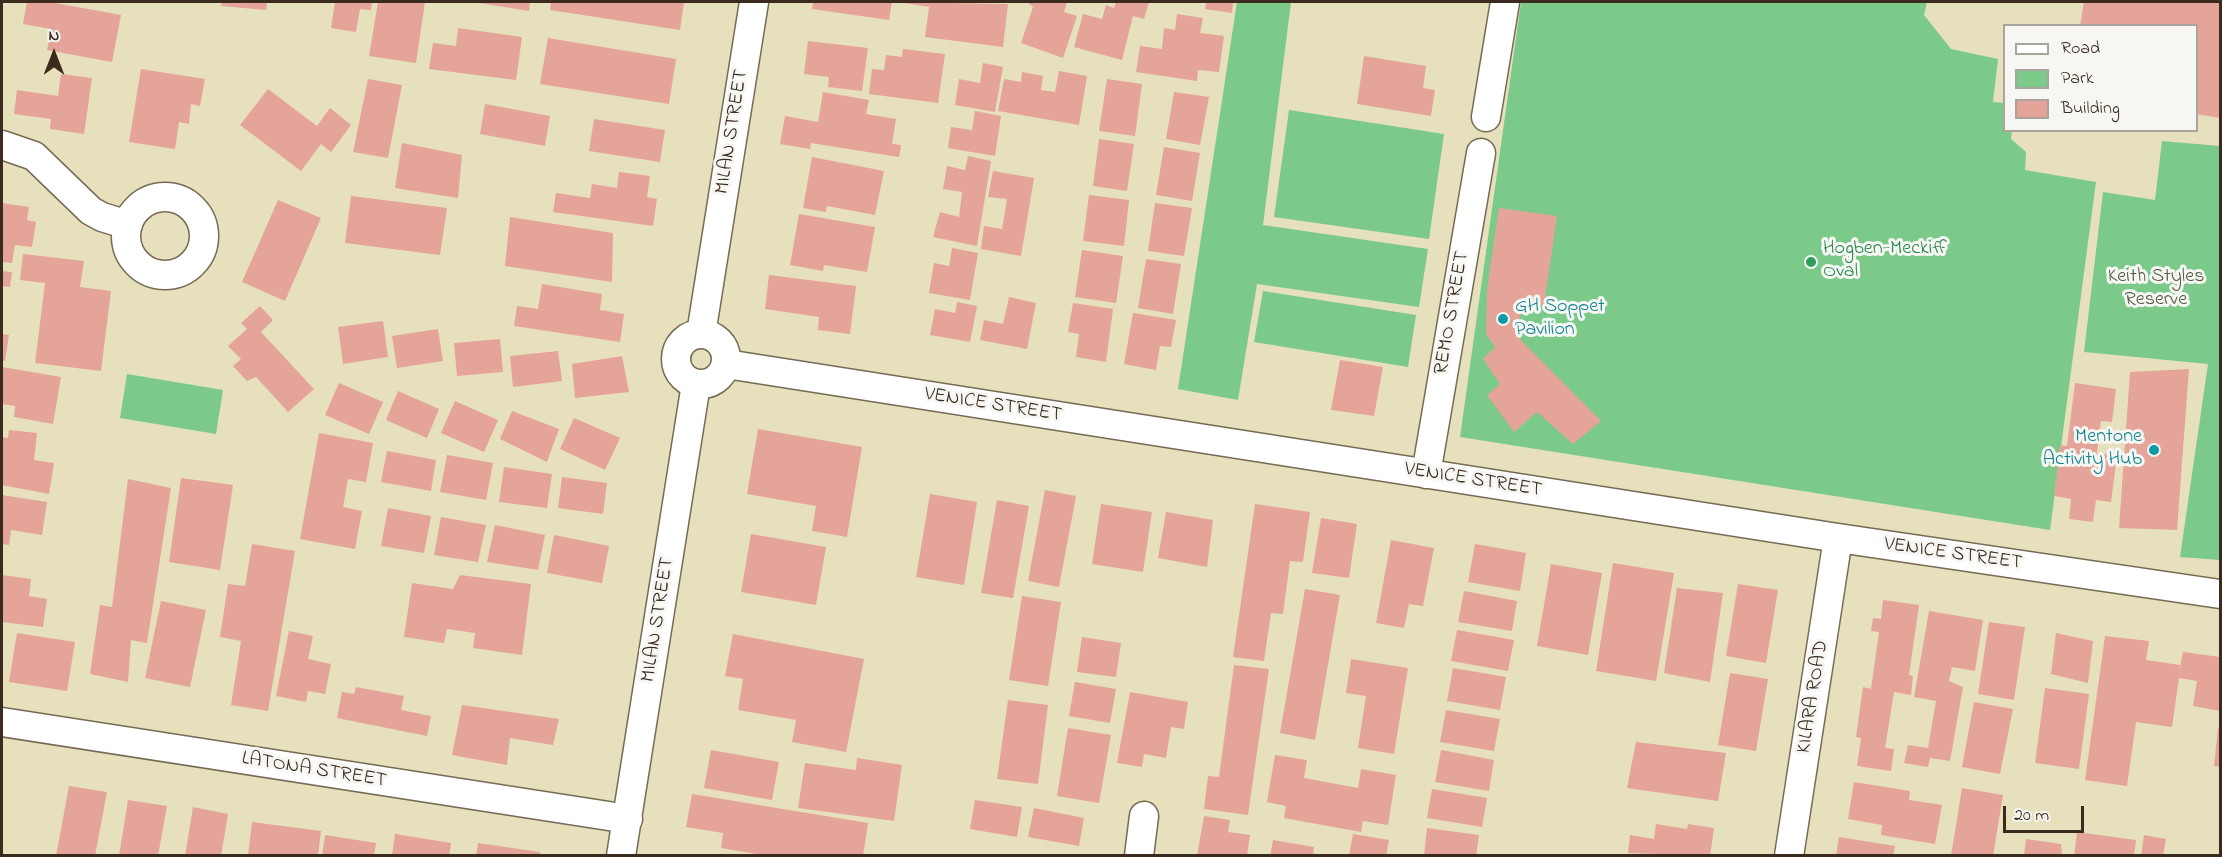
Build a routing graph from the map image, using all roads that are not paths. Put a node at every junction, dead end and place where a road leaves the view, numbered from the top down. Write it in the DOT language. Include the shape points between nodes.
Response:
graph roads {
  1 [pos="754,2"];
  2 [pos="1505,2"];
  3 [pos="1486,117"];
  4 [pos="2,145"];
  5 [pos="1481,153"];
  6 [pos="128,225"];
  7 [pos="701,334"];
  8 [pos="726,364"];
  9 [pos="696,384"];
  10 [pos="1426,474"];
  11 [pos="1838,538"];
  12 [pos="2220,594"];
  13 [pos="2,722"];
  14 [pos="1144,816"];
  15 [pos="628,819"];
  16 [pos="621,855"];
  17 [pos="1139,855"];
  18 [pos="1789,855"];
  1 -- 7 [label="street, MILAN STREET"];
  2 -- 3 [label="street"];
  4 -- 6 [label="street" via="39,159 102,218"];
  5 -- 10 [label="street, REMO STREET"];
  7 -- 8 [label="street" via="721,343"];
  7 -- 9 [label="street" via="688,338 676,357 684,377"];
  8 -- 9 [label="street" via="719,378"];
  8 -- 10 [label="street, VENICE STREET"];
  9 -- 15 [label="street, MILAN STREET"];
  10 -- 11 [label="street, VENICE STREET"];
  11 -- 12 [label="street, VENICE STREET"];
  11 -- 18 [label="street, KILARA ROAD"];
  13 -- 15 [label="street, LATONA STREET"];
  14 -- 17 [label="street"];
  15 -- 16 [label="street, MILAN STREET"];
}
